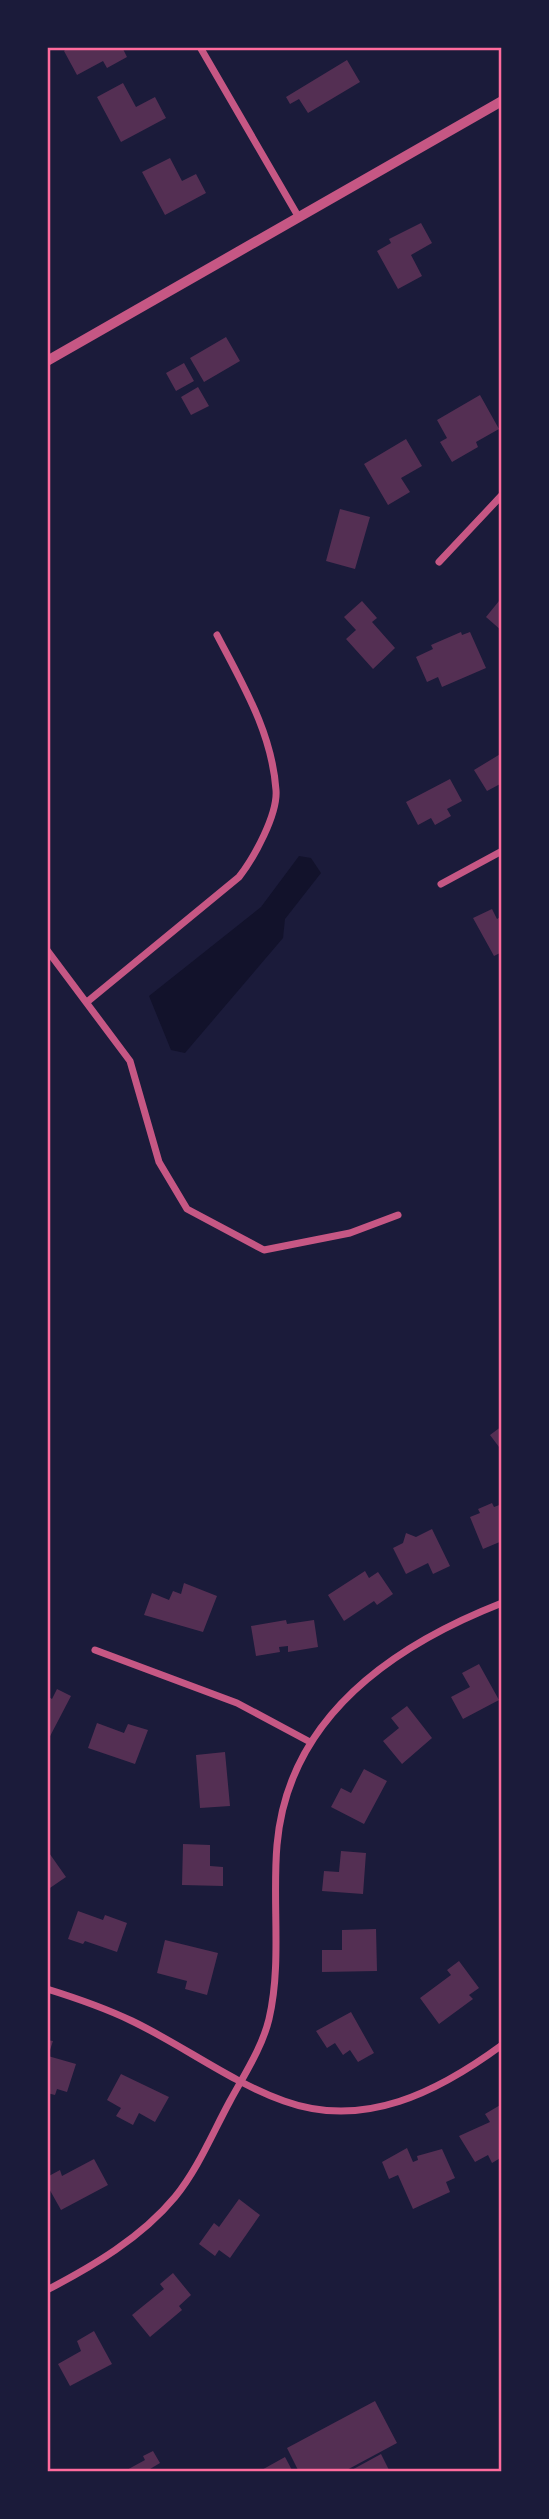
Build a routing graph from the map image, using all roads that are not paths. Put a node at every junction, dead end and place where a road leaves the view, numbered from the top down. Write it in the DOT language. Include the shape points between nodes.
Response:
graph roads {
  1 [pos="200,47"];
  2 [pos="502,101"];
  3 [pos="298,216"];
  4 [pos="47,361"];
  5 [pos="502,495"];
  6 [pos="439,562"];
  7 [pos="217,635"];
  8 [pos="502,851"];
  9 [pos="441,884"];
  10 [pos="47,950"];
  11 [pos="87,1002"];
  12 [pos="398,1215"];
  13 [pos="502,1603"];
  14 [pos="95,1650"];
  15 [pos="310,1742"];
  16 [pos="47,1989"];
  17 [pos="502,2045"];
  18 [pos="241,2080"];
  19 [pos="47,2290"];
  1 -- 3 [label="street"];
  2 -- 3 [label="street"];
  3 -- 4 [label="street"];
  5 -- 6 [label="street"];
  7 -- 11 [label="street" via="263,724 277,792 258,852 239,877"];
  8 -- 9 [label="street"];
  10 -- 11 [label="street"];
  11 -- 12 [label="street" via="130,1061 159,1162 187,1209 264,1250 350,1233"];
  13 -- 15 [label="street" via="438,1633 373,1674 329,1714"];
  14 -- 15 [label="street" via="237,1703"];
  15 -- 18 [label="street" via="291,1783 279,1826 268,2021"];
  16 -- 18 [label="street" via="133,2021"];
  17 -- 18 [label="street" via="430,2091 376,2109 330,2112 308,2108"];
  18 -- 19 [label="street" via="191,2173 167,2205 130,2239"];
}
